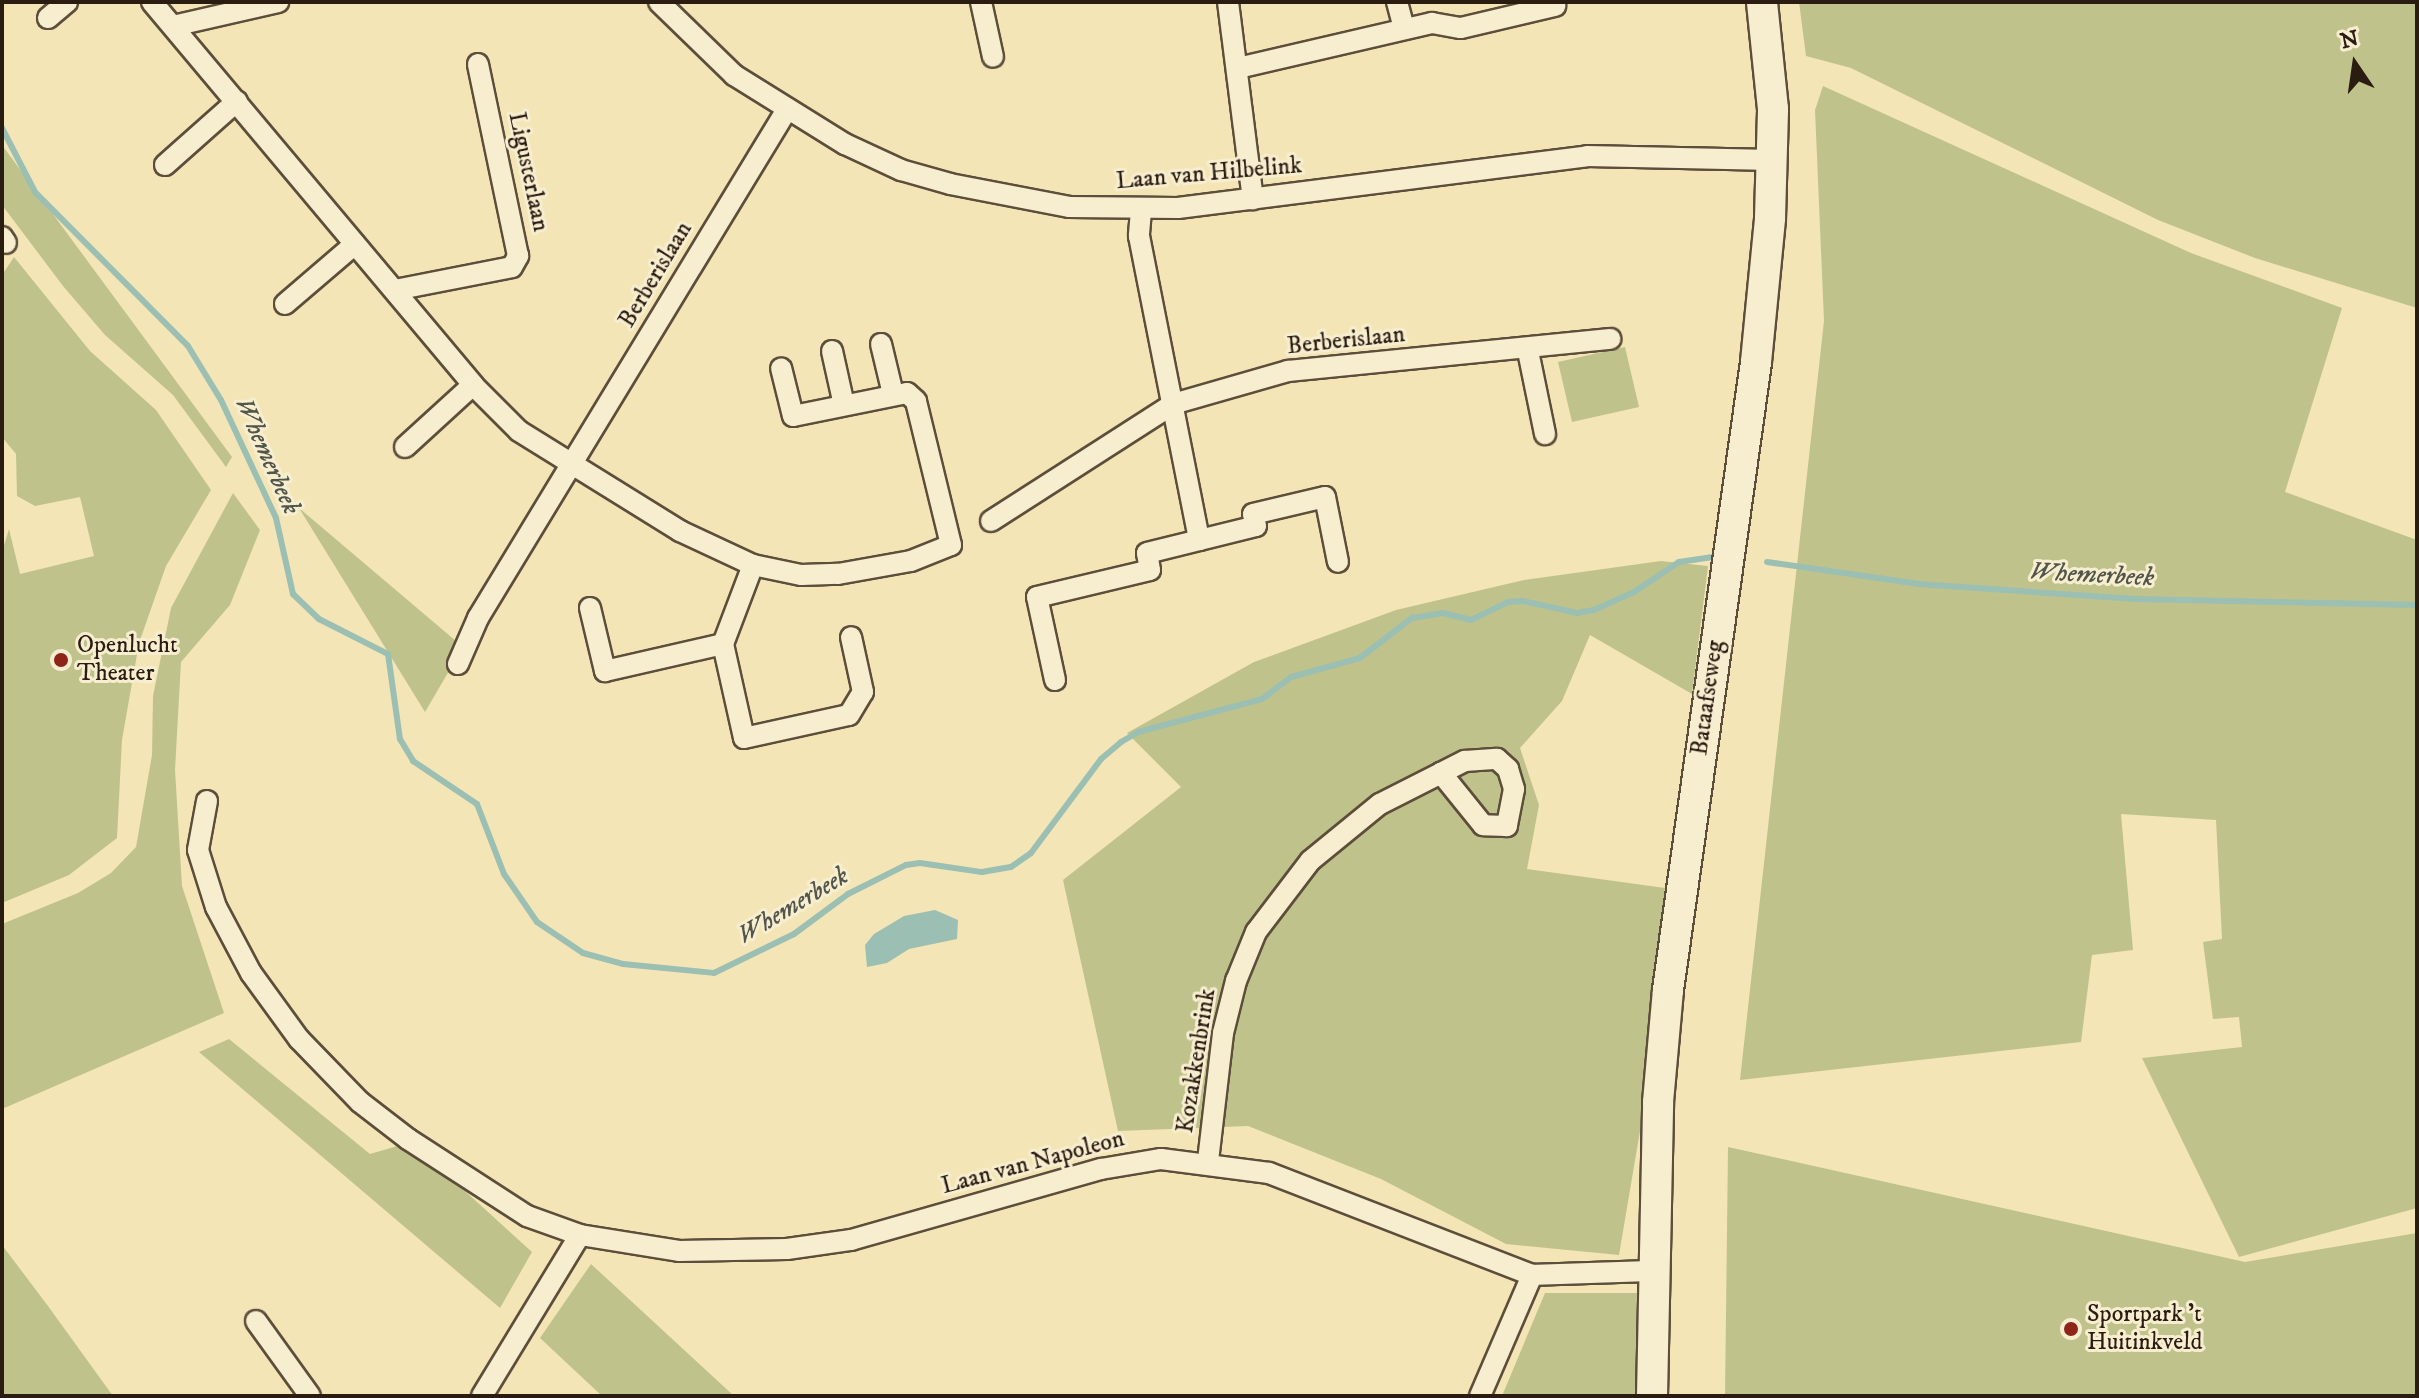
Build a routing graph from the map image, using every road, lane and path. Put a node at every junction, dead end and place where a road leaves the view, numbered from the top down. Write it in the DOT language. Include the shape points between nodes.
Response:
graph roads {
  1 [pos="67,2"];
  2 [pos="152,2"];
  3 [pos="278,2"];
  4 [pos="659,2"];
  5 [pos="981,2"];
  6 [pos="1228,2"];
  7 [pos="1397,2"];
  8 [pos="1762,2"];
  9 [pos="1555,6"];
  10 [pos="48,18"];
  11 [pos="173,26"];
  12 [pos="1404,29"];
  13 [pos="993,57"];
  14 [pos="478,64"];
  15 [pos="1238,68"];
  16 [pos="237,101"];
  17 [pos="786,111"];
  18 [pos="1773,160"];
  19 [pos="165,165"];
  20 [pos="1253,199"];
  21 [pos="1141,211"];
  22 [pos="355,244"];
  23 [pos="395,290"];
  24 [pos="285,304"];
  25 [pos="1610,339"];
  26 [pos="881,344"];
  27 [pos="832,351"];
  28 [pos="1528,351"];
  29 [pos="781,368"];
  30 [pos="473,385"];
  31 [pos="893,394"];
  32 [pos="1173,404"];
  33 [pos="844,405"];
  34 [pos="1545,434"];
  35 [pos="405,447"];
  36 [pos="572,466"];
  37 [pos="991,521"];
  38 [pos="1199,540"];
  39 [pos="1338,562"];
  40 [pos="753,565"];
  41 [pos="590,608"];
  42 [pos="851,637"];
  43 [pos="723,644"];
  44 [pos="458,664"];
  45 [pos="1055,680"];
  46 [pos="1441,773"];
  47 [pos="207,801"];
  48 [pos="1208,1161"];
  49 [pos="580,1235"];
  50 [pos="1655,1271"];
  51 [pos="1532,1275"];
  52 [pos="256,1321"];
  53 [pos="310,1396"];
  54 [pos="482,1396"];
  55 [pos="1480,1396"];
  56 [pos="1652,1396"];
  1 -- 10 [label="street"];
  2 -- 11 [label="street"];
  3 -- 11 [label="street"];
  4 -- 17 [label="street, Laan van Hilbelink" via="734,75"];
  5 -- 13 [label="street"];
  6 -- 15 [label="street"];
  7 -- 12 [label="street"];
  8 -- 18 [label="main road, Bataafseweg"];
  9 -- 12 [label="street" via="1461,28 1432,23"];
  11 -- 16 [label="street"];
  12 -- 15 [label="street"];
  14 -- 23 [label="street, Ligusterlaan" via="518,256 512,267"];
  15 -- 20 [label="street"];
  16 -- 19 [label="street"];
  16 -- 22 [label="street"];
  17 -- 21 [label="street, Laan van Hilbelink" via="901,170 950,184 1069,207"];
  17 -- 36 [label="street, Berberislaan"];
  18 -- 20 [label="street, Laan van Hilbelink" via="1587,156"];
  18 -- 50 [label="main road, Bataafseweg" via="1756,362 1668,990 1658,1102"];
  20 -- 21 [label="street, Laan van Hilbelink"];
  21 -- 32 [label="street" via="1139,236"];
  22 -- 23 [label="street"];
  22 -- 24 [label="street"];
  23 -- 30 [label="street"];
  25 -- 28 [label="street, Berberislaan"];
  26 -- 31 [label="street"];
  27 -- 33 [label="street"];
  28 -- 32 [label="street, Berberislaan" via="1288,371"];
  28 -- 34 [label="street"];
  29 -- 33 [label="street" via="793,416"];
  30 -- 35 [label="street"];
  30 -- 36 [label="street" via="519,431"];
  31 -- 33 [label="street"];
  31 -- 40 [label="street" via="907,393 916,401 951,545 911,561 838,574 801,575"];
  32 -- 37 [label="street, Berberislaan"];
  32 -- 38 [label="street"];
  36 -- 40 [label="street" via="680,531"];
  36 -- 44 [label="street, Berberislaan" via="478,618"];
  38 -- 39 [label="street" via="1256,526 1253,514 1325,497"];
  38 -- 45 [label="street" via="1147,553 1150,570 1037,597"];
  40 -- 43 [label="street"];
  41 -- 43 [label="street" via="605,671"];
  42 -- 43 [label="street" via="863,692 849,715 744,738"];
  46 -- 48 [label="street, Kozakkenbrink" via="1342,830 1310,861 1256,932 1223,1033"];
  47 -- 49 [label="street, Laan van Napoleon" via="198,850 216,907 251,973 299,1039 360,1102 408,1139 527,1216"];
  48 -- 49 [label="street, Laan van Napoleon" via="1161,1159 1101,1169 851,1240 787,1249 679,1251"];
  48 -- 51 [label="street, Laan van Napoleon" via="1293,1180"];
  49 -- 54 [label="street"];
  50 -- 51 [label="street, Laan van Napoleon"];
  50 -- 56 [label="main road, Bataafseweg"];
  51 -- 55 [label="street"];
  52 -- 53 [label="street"];
}
